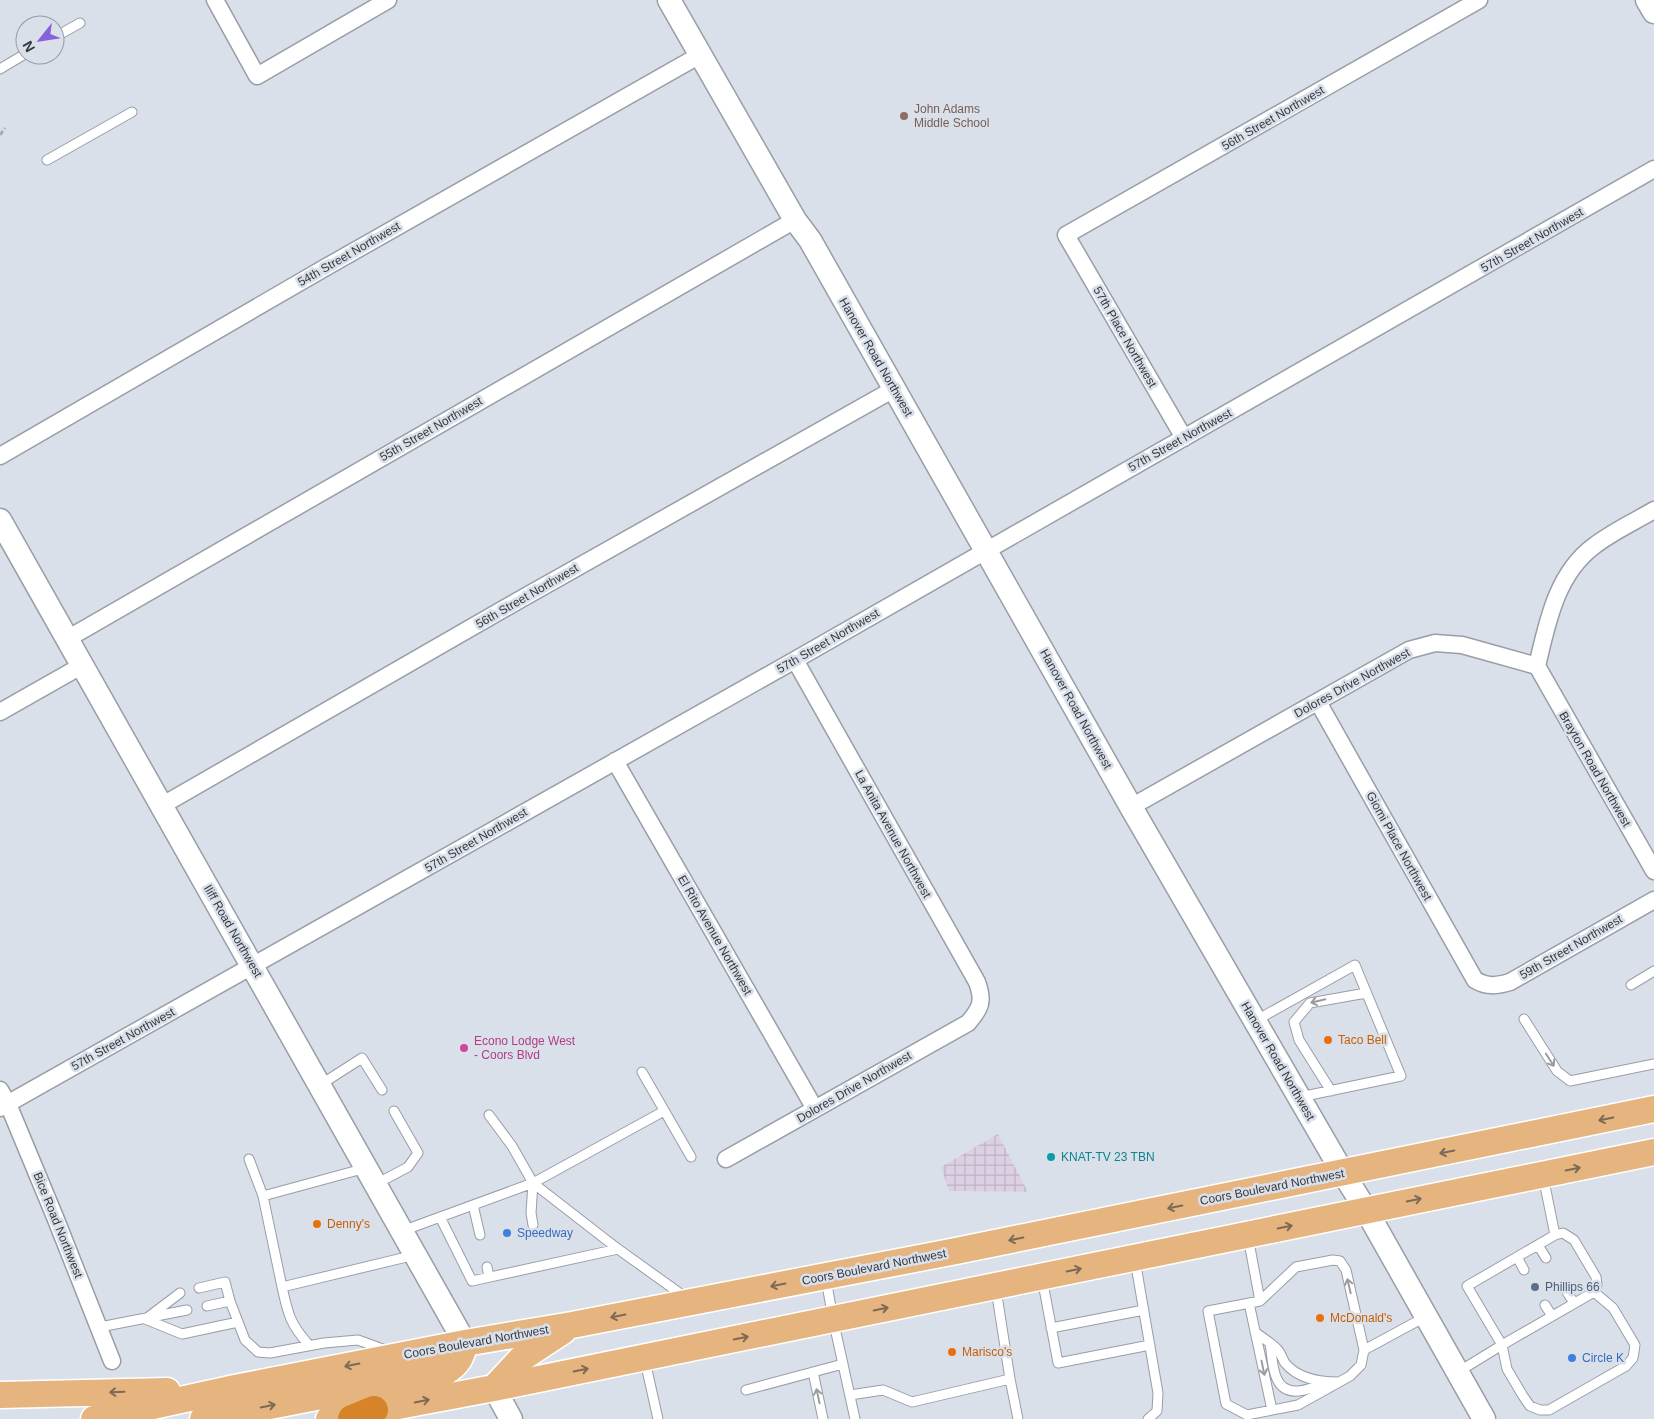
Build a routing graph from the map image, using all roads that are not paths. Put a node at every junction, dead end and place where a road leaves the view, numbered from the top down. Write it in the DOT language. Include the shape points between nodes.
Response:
graph roads {
  1 [pos="215,0"];
  2 [pos="388,0"];
  3 [pos="669,0"];
  4 [pos="1479,0"];
  5 [pos="1647,0"];
  6 [pos="1654,12"];
  7 [pos="80,23"];
  8 [pos="65,31"];
  9 [pos="700,55"];
  10 [pos="15,60"];
  11 [pos="0,69"];
  12 [pos="132,112"];
  13 [pos="47,160"];
  14 [pos="1654,169"];
  15 [pos="795,220"];
  16 [pos="1066,235"];
  17 [pos="894,389"];
  18 [pos="1184,438"];
  19 [pos="0,456"];
  20 [pos="1654,510"];
  21 [pos="0,520"];
  22 [pos="987,550"];
  23 [pos="67,638"];
  24 [pos="795,660"];
  25 [pos="81,666"];
  26 [pos="1537,666"];
  27 [pos="1318,702"];
  28 [pos="0,712"];
  29 [pos="616,761"];
  30 [pos="161,806"];
  31 [pos="1131,807"];
  32 [pos="1654,871"];
  33 [pos="1654,900"];
  34 [pos="253,966"];
  35 [pos="1654,971"];
  36 [pos="1484,985"];
  37 [pos="1631,985"];
  38 [pos="1366,993"];
  39 [pos="978,1011"];
  40 [pos="1524,1019"];
  41 [pos="1255,1021"];
  42 [pos="1654,1064"];
  43 [pos="642,1072"];
  44 [pos="320,1085"];
  45 [pos="382,1090"];
  46 [pos="1331,1090"];
  47 [pos="1299,1097"];
  48 [pos="3,1101"];
  49 [pos="815,1109"];
  50 [pos="1654,1109"];
  51 [pos="394,1111"];
  52 [pos="664,1111"];
  53 [pos="489,1115"];
  54 [pos="1654,1135"];
  55 [pos="1654,1152"];
  56 [pos="691,1157"];
  57 [pos="1624,1158"];
  58 [pos="726,1159"];
  59 [pos="249,1160"];
  60 [pos="1343,1173"];
  61 [pos="1543,1175"];
  62 [pos="372,1176"];
  63 [pos="533,1183"];
  64 [pos="263,1196"];
  65 [pos="473,1205"];
  66 [pos="1366,1210"];
  67 [pos="440,1218"];
  68 [pos="533,1225"];
  69 [pos="402,1231"];
  70 [pos="1247,1234"];
  71 [pos="480,1235"];
  72 [pos="1555,1235"];
  73 [pos="1538,1245"];
  74 [pos="618,1249"];
  75 [pos="416,1255"];
  76 [pos="539,1257"];
  77 [pos="1135,1257"];
  78 [pos="1517,1257"];
  79 [pos="1546,1258"];
  80 [pos="487,1267"];
  81 [pos="541,1267"];
  82 [pos="1524,1270"];
  83 [pos="826,1276"];
  84 [pos="1042,1276"];
  85 [pos="489,1277"];
  86 [pos="996,1286"];
  87 [pos="282,1287"];
  88 [pos="199,1288"];
  89 [pos="1567,1292"];
  90 [pos="1594,1292"];
  91 [pos="180,1293"];
  92 [pos="230,1301"];
  93 [pos="1260,1301"];
  94 [pos="692,1302"];
  95 [pos="1249,1303"];
  96 [pos="1574,1303"];
  97 [pos="1545,1305"];
  98 [pos="207,1306"];
  99 [pos="188,1310"];
  100 [pos="1144,1310"];
  101 [pos="1426,1316"];
  102 [pos="1552,1316"];
  103 [pos="145,1319"];
  104 [pos="833,1319"];
  105 [pos="238,1322"];
  106 [pos="572,1324"];
  107 [pos="100,1327"];
  108 [pos="1052,1328"];
  109 [pos="1256,1332"];
  110 [pos="465,1343"];
  111 [pos="1270,1344"];
  112 [pos="1150,1345"];
  113 [pos="1502,1345"];
  114 [pos="309,1346"];
  115 [pos="1364,1350"];
  116 [pos="400,1356"];
  117 [pos="644,1357"];
  118 [pos="112,1361"];
  119 [pos="843,1364"];
  120 [pos="813,1372"];
  121 [pos="1457,1372"];
  122 [pos="1010,1379"];
  123 [pos="1323,1382"];
  124 [pos="1340,1382"];
  125 [pos="235,1388"];
  126 [pos="494,1388"];
  127 [pos="746,1390"];
  128 [pos="0,1395"];
  129 [pos="850,1395"];
  130 [pos="1272,1410"];
  131 [pos="363,1415"];
  132 [pos="94,1419"];
  133 [pos="204,1419"];
  134 [pos="329,1419"];
  135 [pos="511,1419"];
  136 [pos="658,1419"];
  137 [pos="823,1419"];
  138 [pos="855,1419"];
  139 [pos="1018,1419"];
  140 [pos="1148,1419"];
  141 [pos="1484,1419"];
  1 -- 2 [label="street" via="257,76"];
  3 -- 9 [label="street, Hanover Road Northwest"];
  4 -- 16 [label="street, 56th Street Northwest"];
  5 -- 6 [label="street"];
  7 -- 8 [label="lane"];
  9 -- 15 [label="street, Hanover Road Northwest"];
  9 -- 19 [label="street, 54th Street Northwest"];
  10 -- 11 [label="lane"];
  12 -- 13 [label="lane"];
  14 -- 18 [label="street, 57th Street Northwest"];
  15 -- 17 [label="street, Hanover Road Northwest" via="810,240"];
  15 -- 23 [label="street, 55th Street Northwest"];
  16 -- 18 [label="street, 57th Place Northwest"];
  17 -- 22 [label="street, Hanover Road Northwest"];
  17 -- 30 [label="street, 56th Street Northwest"];
  18 -- 22 [label="street, 57th Street Northwest"];
  20 -- 26 [label="street" via="1593,546 1571,569 1557,595"];
  21 -- 23 [label="street, Iliff Road Northwest"];
  22 -- 24 [label="street, 57th Street Northwest"];
  22 -- 31 [label="street, Hanover Road Northwest"];
  23 -- 25 [label="street, Iliff Road Northwest"];
  24 -- 29 [label="street, 57th Street Northwest"];
  24 -- 39 [label="street, La Anita Avenue Northwest" via="977,982 981,995"];
  25 -- 28 [label="street"];
  25 -- 30 [label="street, Iliff Road Northwest"];
  26 -- 27 [label="street, Dolores Drive Northwest" via="1462,645 1435,643 1409,650"];
  26 -- 32 [label="street, Brayton Road Northwest"];
  27 -- 31 [label="street, Dolores Drive Northwest"];
  27 -- 36 [label="street, Giomi Place Northwest" via="1468,969 1475,980"];
  29 -- 34 [label="street, 57th Street Northwest"];
  29 -- 49 [label="street, El Rito Avenue Northwest"];
  30 -- 34 [label="street, Iliff Road Northwest"];
  31 -- 41 [label="street, Hanover Road Northwest"];
  33 -- 36 [label="street, 59th Street Northwest" via="1510,982 1499,986"];
  34 -- 44 [label="street, Iliff Road Northwest"];
  34 -- 48 [label="street, 57th Street Northwest"];
  35 -- 37 [label="lane"];
  38 -- 41 [label="lane" via="1354,965"];
  38 -- 46 [label="lane, one-way" via="1310,1003 1294,1022 1299,1040"];
  38 -- 46 [label="lane" via="1400,1076"];
  39 -- 49 [label="street, Dolores Drive Northwest" via="968,1022"];
  40 -- 42 [label="lane, one-way" via="1557,1071 1570,1081"];
  41 -- 47 [label="street, Hanover Road Northwest"];
  43 -- 52 [label="lane"];
  44 -- 45 [label="lane" via="362,1058"];
  44 -- 62 [label="street, Iliff Road Northwest"];
  46 -- 47 [label="lane"];
  47 -- 60 [label="street, Hanover Road Northwest"];
  48 -- 107 [label="street, Bice Road Northwest"];
  49 -- 58 [label="street, Dolores Drive Northwest"];
  50 -- 60 [label="main road, Coors Boulevard Northwest, one-way"];
  51 -- 62 [label="lane" via="418,1153 408,1167"];
  52 -- 56 [label="lane"];
  52 -- 63 [label="lane"];
  53 -- 63 [label="lane"];
  54 -- 57 [label="main road" via="1645,1138"];
  55 -- 57 [label="main road"];
  61 -- 57 [label="main road, one-way"];
  59 -- 64 [label="lane"];
  60 -- 66 [label="street, Hanover Road Northwest"];
  60 -- 83 [label="main road, Coors Boulevard Northwest, one-way"];
  66 -- 61 [label="main road, one-way"];
  61 -- 72 [label="lane"];
  62 -- 64 [label="lane"];
  62 -- 69 [label="street, Iliff Road Northwest"];
  63 -- 65 [label="lane"];
  63 -- 68 [label="lane"];
  63 -- 74 [label="lane"];
  64 -- 87 [label="lane"];
  65 -- 67 [label="lane"];
  65 -- 71 [label="lane"];
  70 -- 66 [label="main road, one-way"];
  66 -- 101 [label="street, Hanover Road Northwest"];
  67 -- 69 [label="lane"];
  67 -- 85 [label="lane" via="472,1281"];
  69 -- 75 [label="street, Iliff Road Northwest"];
  70 -- 77 [label="main road"];
  70 -- 93 [label="lane"];
  72 -- 73 [label="lane"];
  72 -- 90 [label="lane" via="1563,1234 1574,1240 1596,1277"];
  73 -- 78 [label="lane"];
  73 -- 79 [label="lane"];
  74 -- 81 [label="lane"];
  74 -- 94 [label="lane"];
  75 -- 87 [label="lane"];
  75 -- 110 [label="street, Iliff Road Northwest"];
  76 -- 81 [label="lane"];
  84 -- 77 [label="main road, one-way"];
  77 -- 100 [label="lane"];
  78 -- 82 [label="lane"];
  78 -- 113 [label="lane" via="1467,1286"];
  80 -- 85 [label="lane"];
  81 -- 85 [label="lane"];
  83 -- 94 [label="main road, Coors Boulevard Northwest, one-way"];
  83 -- 104 [label="lane"];
  84 -- 86 [label="main road"];
  84 -- 108 [label="lane"];
  104 -- 86 [label="main road, one-way"];
  86 -- 122 [label="lane"];
  87 -- 114 [label="lane" via="289,1316"];
  88 -- 92 [label="lane" via="225,1282"];
  89 -- 96 [label="lane"];
  90 -- 96 [label="lane"];
  90 -- 113 [label="lane" via="1613,1308 1635,1345 1633,1358 1626,1366 1549,1410 1540,1410 1530,1406 1507,1369"];
  91 -- 103 [label="lane"];
  92 -- 98 [label="lane"];
  92 -- 105 [label="lane"];
  93 -- 95 [label="lane"];
  115 -- 93 [label="lane, one-way" via="1346,1270 1340,1261 1296,1267"];
  94 -- 106 [label="main road, Coors Boulevard Northwest, one-way"];
  95 -- 109 [label="lane"];
  95 -- 130 [label="lane" via="1208,1311 1226,1404 1247,1415"];
  96 -- 102 [label="lane"];
  97 -- 102 [label="lane"];
  99 -- 103 [label="lane"];
  100 -- 108 [label="lane"];
  100 -- 112 [label="lane"];
  101 -- 115 [label="lane"];
  101 -- 121 [label="street, Hanover Road Northwest"];
  102 -- 113 [label="lane"];
  103 -- 105 [label="lane" via="182,1334"];
  103 -- 107 [label="lane"];
  117 -- 104 [label="main road, one-way"];
  104 -- 119 [label="lane"];
  105 -- 114 [label="lane" via="245,1340 258,1352"];
  106 -- 110 [label="main road, Coors Boulevard Northwest"];
  106 -- 126 [label="main road" via="522,1358"];
  107 -- 118 [label="street, Bice Road Northwest"];
  108 -- 112 [label="lane" via="1058,1363"];
  109 -- 111 [label="lane"];
  109 -- 130 [label="lane, one-way"];
  110 -- 116 [label="main road, Coors Boulevard Northwest"];
  133 -- 110 [label="main road, one-way" via="445,1372 461,1358"];
  111 -- 123 [label="lane" via="1290,1368"];
  111 -- 123 [label="lane" via="1277,1379 1288,1390 1302,1392"];
  112 -- 140 [label="lane" via="1158,1411"];
  113 -- 121 [label="lane"];
  114 -- 116 [label="lane" via="358,1340"];
  115 -- 124 [label="lane" via="1361,1365"];
  116 -- 125 [label="main road, Coors Boulevard Northwest, one-way"];
  126 -- 117 [label="main road, one-way"];
  117 -- 136 [label="lane"];
  119 -- 120 [label="lane"];
  119 -- 129 [label="lane"];
  120 -- 127 [label="lane"];
  137 -- 120 [label="lane, one-way"];
  121 -- 141 [label="street, Hanover Road Northwest"];
  122 -- 129 [label="lane" via="912,1402 883,1390"];
  122 -- 139 [label="lane"];
  123 -- 124 [label="lane"];
  124 -- 130 [label="lane" via="1298,1405"];
  125 -- 128 [label="main road, one-way"];
  125 -- 132 [label="main road, Coors Boulevard Northwest"];
  131 -- 126 [label="main road, one-way"];
  126 -- 135 [label="street"];
  129 -- 138 [label="lane"];
  131 -- 134 [label="main road"];
}
